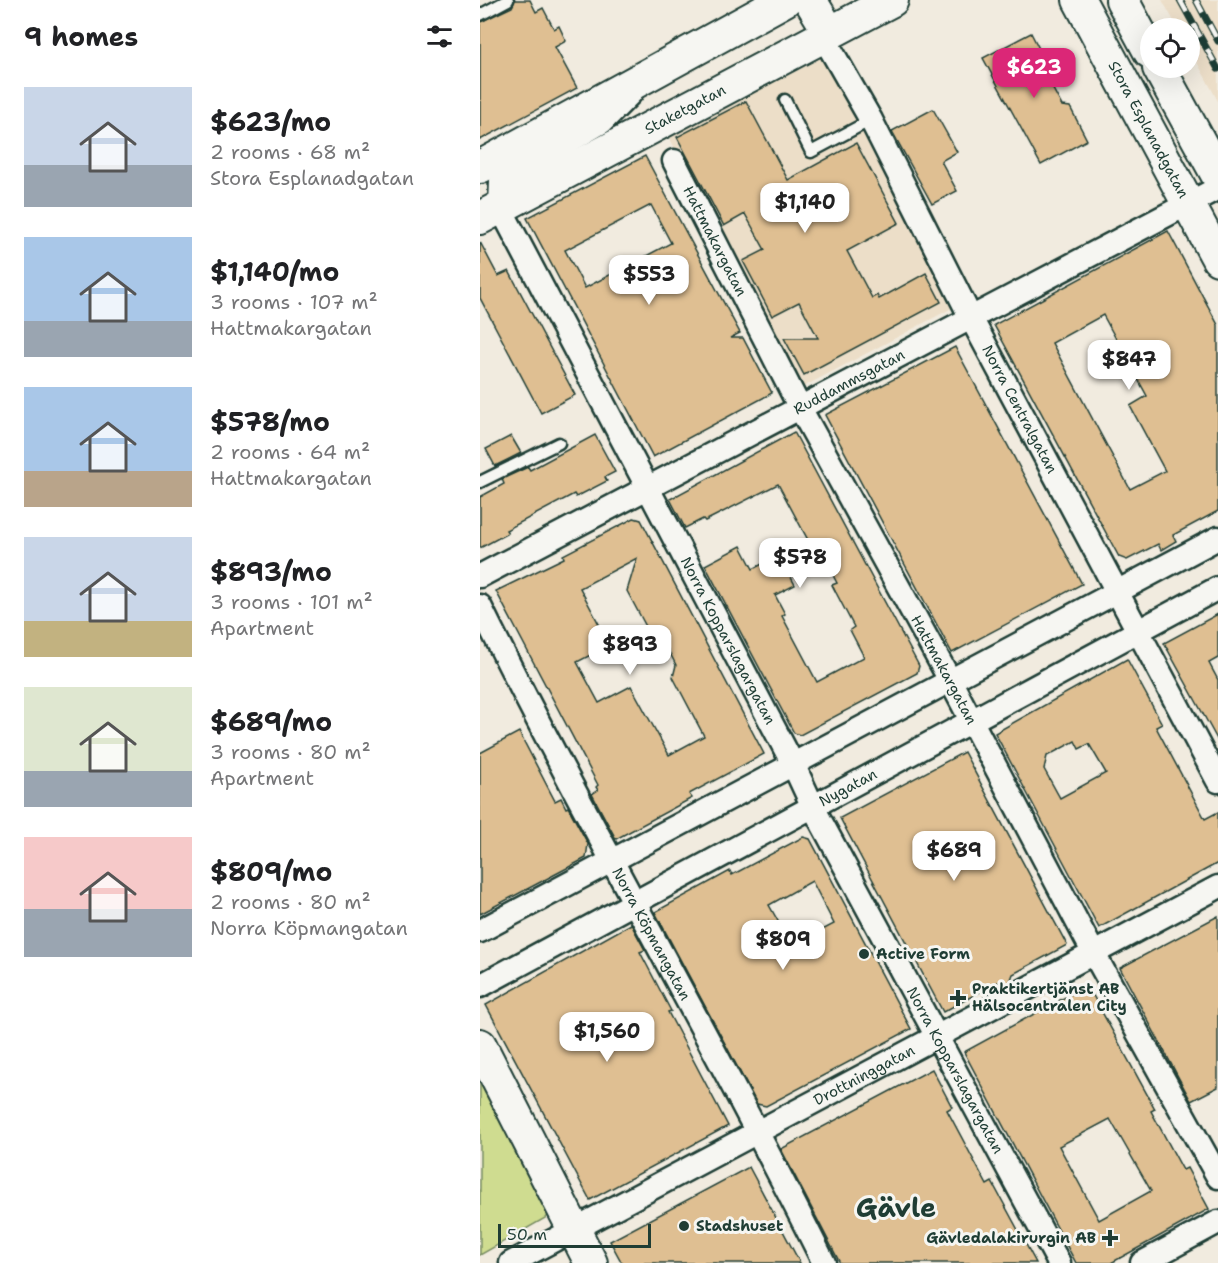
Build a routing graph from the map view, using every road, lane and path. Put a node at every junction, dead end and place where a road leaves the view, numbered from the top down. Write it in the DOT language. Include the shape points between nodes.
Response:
graph roads {
  1 [pos="508,0"];
  2 [pos="734,0"];
  3 [pos="810,0"];
  4 [pos="892,0"];
  5 [pos="1079,0"];
  6 [pos="1122,0"];
  7 [pos="774,3"];
  8 [pos="480,15"];
  9 [pos="1140,33"];
  10 [pos="826,35"];
  11 [pos="698,47"];
  12 [pos="794,51"];
  13 [pos="653,71"];
  14 [pos="1164,78"];
  15 [pos="785,100"];
  16 [pos="870,120"];
  17 [pos="674,161"];
  18 [pos="480,167"];
  19 [pos="1218,176"];
  20 [pos="1218,188"];
  21 [pos="1189,203"];
  22 [pos="490,212"];
  23 [pos="1218,259"];
  24 [pos="971,318"];
  25 [pos="800,408"];
  26 [pos="559,442"];
  27 [pos="480,482"];
  28 [pos="646,488"];
  29 [pos="1218,538"];
  30 [pos="480,576"];
  31 [pos="1218,588"];
  32 [pos="1117,592"];
  33 [pos="480,606"];
  34 [pos="1138,632"];
  35 [pos="951,682"];
  36 [pos="971,722"];
  37 [pos="794,766"];
  38 [pos="1218,781"];
  39 [pos="813,807"];
  40 [pos="613,861"];
  41 [pos="1218,887"];
  42 [pos="635,903"];
  43 [pos="480,931"];
  44 [pos="1093,952"];
  45 [pos="480,986"];
  46 [pos="937,1036"];
  47 [pos="480,1045"];
  48 [pos="759,1131"];
  49 [pos="1218,1177"];
  50 [pos="1218,1222"];
  51 [pos="574,1230"];
  52 [pos="512,1263"];
  53 [pos="591,1263"];
  54 [pos="824,1263"];
  55 [pos="1059,1263"];
  56 [pos="1142,1263"];
  1 -- 8 [label="lane"];
  2 -- 11 [label="main road" via="726,18"];
  3 -- 10 [label="main road, Norra Centralgatan"];
  4 -- 10 [label="main road, Staketgatan"];
  5 -- 21 [label="main road, Stora Esplanadgatan"];
  6 -- 9 [label="main road"];
  7 -- 11 [label="main road"];
  7 -- 12 [label="main road"];
  10 -- 12 [label="main road, Staketgatan"];
  10 -- 16 [label="street, Norra Centralgatan"];
  11 -- 13 [label="main road"];
  12 -- 22 [label="main road, Staketgatan"];
  13 -- 18 [label="main road"];
  13 -- 22 [label="street" via="603,122 501,181"];
  14 -- 19 [label="main road"];
  15 -- 16 [label="lane" via="811,152"];
  16 -- 24 [label="street, Norra Centralgatan"];
  17 -- 25 [label="street, Hattmakargatan"];
  20 -- 21 [label="street, Ruddammsgatan"];
  21 -- 23 [label="main road, Stora Esplanadgatan"];
  21 -- 24 [label="street, Ruddammsgatan"];
  22 -- 28 [label="street, Norra Kopparslagargatan"];
  24 -- 25 [label="street, Ruddammsgatan"];
  24 -- 32 [label="street, Norra Centralgatan"];
  25 -- 28 [label="street, Ruddammsgatan"];
  25 -- 35 [label="street, Hattmakargatan"];
  26 -- 27 [label="lane"];
  28 -- 30 [label="street, Ruddammsgatan"];
  28 -- 37 [label="street, Norra Kopparslagargatan"];
  29 -- 32 [label="street"];
  31 -- 34 [label="street, Nygatan"];
  32 -- 34 [label="street, Norra Centralgatan"];
  32 -- 35 [label="street"];
  33 -- 40 [label="street, Norra Köpmangatan" via="532,713"];
  34 -- 36 [label="street, Nygatan"];
  34 -- 38 [label="street, Norra Centralgatan"];
  35 -- 36 [label="street, Hattmakargatan"];
  35 -- 37 [label="street"];
  36 -- 39 [label="street, Nygatan"];
  36 -- 44 [label="street, Hattmakargatan"];
  37 -- 39 [label="street, Norra Kopparslagargatan"];
  37 -- 40 [label="street"];
  39 -- 42 [label="street, Nygatan"];
  39 -- 46 [label="street, Norra Kopparslagargatan"];
  40 -- 42 [label="street, Norra Köpmangatan"];
  40 -- 43 [label="street"];
  41 -- 44 [label="street, Drottninggatan"];
  42 -- 45 [label="street, Nygatan"];
  42 -- 48 [label="street, Norra Köpmangatan"];
  44 -- 46 [label="street, Drottninggatan"];
  44 -- 49 [label="street, Hattmakargatan"];
  46 -- 48 [label="street, Drottninggatan"];
  46 -- 55 [label="street, Norra Kopparslagargatan"];
  47 -- 51 [label="main road"];
  48 -- 51 [label="street, Drottninggatan"];
  48 -- 54 [label="street, Norra Köpmangatan"];
  50 -- 56 [label="street"];
  51 -- 52 [label="street, Drottninggatan"];
  51 -- 53 [label="main road"];
}
